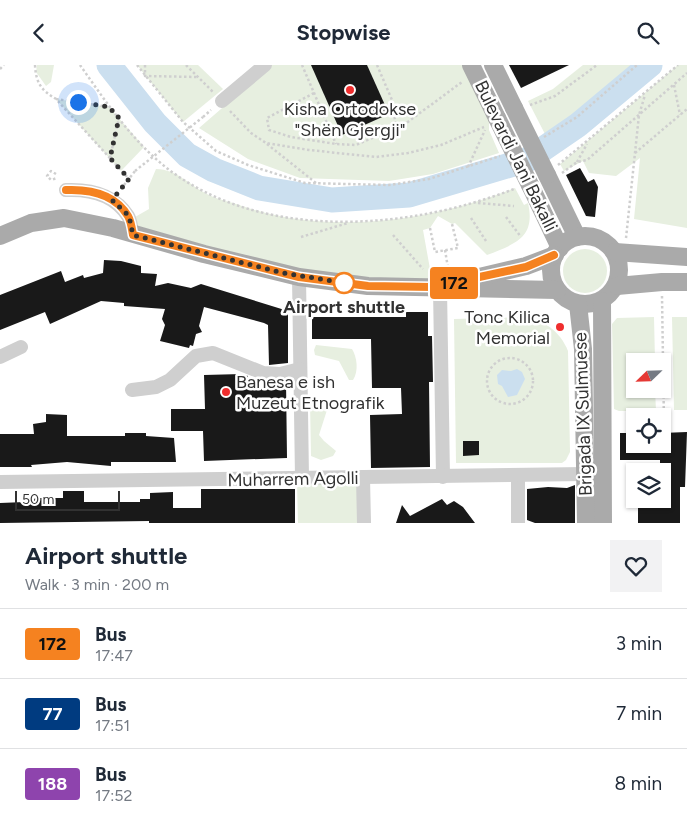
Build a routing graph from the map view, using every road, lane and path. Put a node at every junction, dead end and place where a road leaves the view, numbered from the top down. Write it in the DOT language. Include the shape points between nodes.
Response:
graph roads {
  1 [pos="4,65"];
  2 [pos="35,65"];
  3 [pos="80,65"];
  4 [pos="137,65"];
  5 [pos="145,65"];
  6 [pos="186,65"];
  7 [pos="265,65"];
  8 [pos="302,65"];
  9 [pos="377,65"];
  10 [pos="493,65"];
  11 [pos="597,65"];
  12 [pos="637,65"];
  13 [pos="678,65"];
  14 [pos="0,69"];
  15 [pos="473,70"];
  16 [pos="687,74"];
  17 [pos="145,76"];
  18 [pos="198,77"];
  19 [pos="674,85"];
  20 [pos="314,93"];
  21 [pos="645,94"];
  22 [pos="56,99"];
  23 [pos="222,101"];
  24 [pos="109,107"];
  25 [pos="514,108"];
  26 [pos="687,109"];
  27 [pos="639,115"];
  28 [pos="680,115"];
  29 [pos="496,116"];
  30 [pos="202,117"];
  31 [pos="119,118"];
  32 [pos="396,127"];
  33 [pos="485,130"];
  34 [pos="537,140"];
  35 [pos="588,142"];
  36 [pos="266,143"];
  37 [pos="336,144"];
  38 [pos="635,153"];
  39 [pos="504,154"];
  40 [pos="110,158"];
  41 [pos="468,167"];
  42 [pos="549,172"];
  43 [pos="129,179"];
  44 [pos="317,183"];
  45 [pos="526,185"];
  46 [pos="66,190"];
  47 [pos="112,200"];
  48 [pos="477,203"];
  49 [pos="514,206"];
  50 [pos="506,217"];
  51 [pos="471,218"];
  52 [pos="349,223"];
  53 [pos="452,224"];
  54 [pos="430,228"];
  55 [pos="133,235"];
  56 [pos="393,235"];
  57 [pos="0,236"];
  58 [pos="301,237"];
  59 [pos="521,237"];
  60 [pos="577,237"];
  61 [pos="486,241"];
  62 [pos="445,250"];
  63 [pos="557,251"];
  64 [pos="619,252"];
  65 [pos="687,257"];
  66 [pos="448,268"];
  67 [pos="423,269"];
  68 [pos="299,277"];
  69 [pos="662,282"];
  70 [pos="687,283"];
  71 [pos="617,286"];
  72 [pos="437,288"];
  73 [pos="557,290"];
  74 [pos="602,301"];
  75 [pos="578,304"];
  76 [pos="21,347"];
  77 [pos="0,357"];
  78 [pos="492,367"];
  79 [pos="300,369"];
  80 [pos="132,390"];
  81 [pos="664,408"];
  82 [pos="586,473"];
  83 [pos="518,475"];
  84 [pos="443,477"];
  85 [pos="302,478"];
  86 [pos="363,478"];
  87 [pos="0,482"];
  88 [pos="364,523"];
  89 [pos="518,523"];
  90 [pos="586,523"];
  91 [pos="603,523"];
  1 -- 14 [label="path"];
  2 -- 22 [label="path" via="37,84"];
  3 -- 24 [label="path"];
  4 -- 17 [label="path"];
  5 -- 17 [label="path"];
  6 -- 18 [label="path"];
  7 -- 23 [label="street"];
  8 -- 20 [label="path"];
  9 -- 32 [label="path" via="392,99"];
  10 -- 25 [label="main road, Bulevardi Jani Bakalli"];
  11 -- 25 [label="path" via="555,96"];
  12 -- 34 [label="path" via="576,117 554,133"];
  13 -- 21 [label="path"];
  15 -- 29 [label="main road, Bulevardi Jani Bakalli"];
  15 -- 32 [label="path"];
  16 -- 19 [label="path"];
  17 -- 18 [label="path"];
  17 -- 44 [label="path" via="183,122 216,151 248,165 305,183"];
  18 -- 23 [label="path"];
  19 -- 27 [label="path"];
  19 -- 28 [label="path"];
  20 -- 37 [label="path"];
  20 -- 37 [label="path" via="266,118 268,130"];
  21 -- 27 [label="path"];
  21 -- 35 [label="path"];
  22 -- 24 [label="path"];
  22 -- 40 [label="path"];
  23 -- 36 [label="path" via="251,133"];
  24 -- 31 [label="path"];
  25 -- 42 [label="main road, Bulevardi Jani Bakalli, bridge"];
  26 -- 28 [label="path"];
  27 -- 35 [label="path" via="586,161 577,162"];
  27 -- 38 [label="path"];
  28 -- 38 [label="path"];
  29 -- 36 [label="path" via="492,123 441,145 376,157"];
  29 -- 45 [label="main road, Bulevardi Jani Bakalli, bridge"];
  30 -- 43 [label="path, bridge"];
  31 -- 40 [label="path"];
  31 -- 52 [label="path" via="169,169 210,195 260,212"];
  32 -- 37 [label="path" via="356,145"];
  33 -- 41 [label="path"];
  35 -- 42 [label="path"];
  36 -- 44 [label="path"];
  38 -- 64 [label="path"];
  39 -- 41 [label="path"];
  40 -- 43 [label="path"];
  41 -- 44 [label="path" via="429,179 388,185"];
  42 -- 60 [label="main road, Bulevardi Jani Bakalli"];
  43 -- 47 [label="path"];
  45 -- 48 [label="path"];
  45 -- 63 [label="main road, Bulevardi Jani Bakalli"];
  46 -- 47 [label="street" via="93,191"];
  47 -- 55 [label="street" via="129,216"];
  48 -- 49 [label="path"];
  48 -- 52 [label="path" via="398,219"];
  50 -- 59 [label="path"];
  51 -- 61 [label="path"];
  52 -- 58 [label="path"];
  53 -- 62 [label="path" via="458,248"];
  54 -- 62 [label="path" via="434,252"];
  55 -- 57 [label="main road" via="64,218 42,220"];
  55 -- 68 [label="main road"];
  56 -- 67 [label="path"];
  60 -- 63 [label="main road"];
  60 -- 64 [label="main road" via="593,237"];
  62 -- 66 [label="path"];
  63 -- 72 [label="main road" via="526,267"];
  63 -- 73 [label="main road" via="551,271"];
  64 -- 65 [label="main road"];
  64 -- 71 [label="main road"];
  68 -- 72 [label="main road" via="368,286"];
  68 -- 79 [label="street"];
  69 -- 70 [label="main road"];
  69 -- 71 [label="main road"];
  69 -- 81 [label="path"];
  71 -- 74 [label="main road"];
  72 -- 73 [label="main road"];
  72 -- 84 [label="street"];
  73 -- 75 [label="main road"];
  74 -- 75 [label="main road"];
  74 -- 91 [label="main road, Brigada IX Sulmuese"];
  75 -- 82 [label="main road, Brigada IX Sulmuese" via="583,349"];
  76 -- 77 [label="street"];
  78 -- 78 [label="path" via="509,359 526,365 533,383 529,395 512,404 495,398 488,384"];
  79 -- 80 [label="street" via="280,374 263,373 213,353 196,356 170,381 156,387"];
  79 -- 85 [label="street"];
  82 -- 83 [label="street, Muharrem Agolli"];
  82 -- 90 [label="main road, Brigada IX Sulmuese"];
  83 -- 84 [label="street, Muharrem Agolli"];
  83 -- 89 [label="street"];
  84 -- 86 [label="street, Muharrem Agolli"];
  85 -- 86 [label="street, Muharrem Agolli"];
  85 -- 87 [label="street, Muharrem Agolli"];
  86 -- 88 [label="street"];
}
